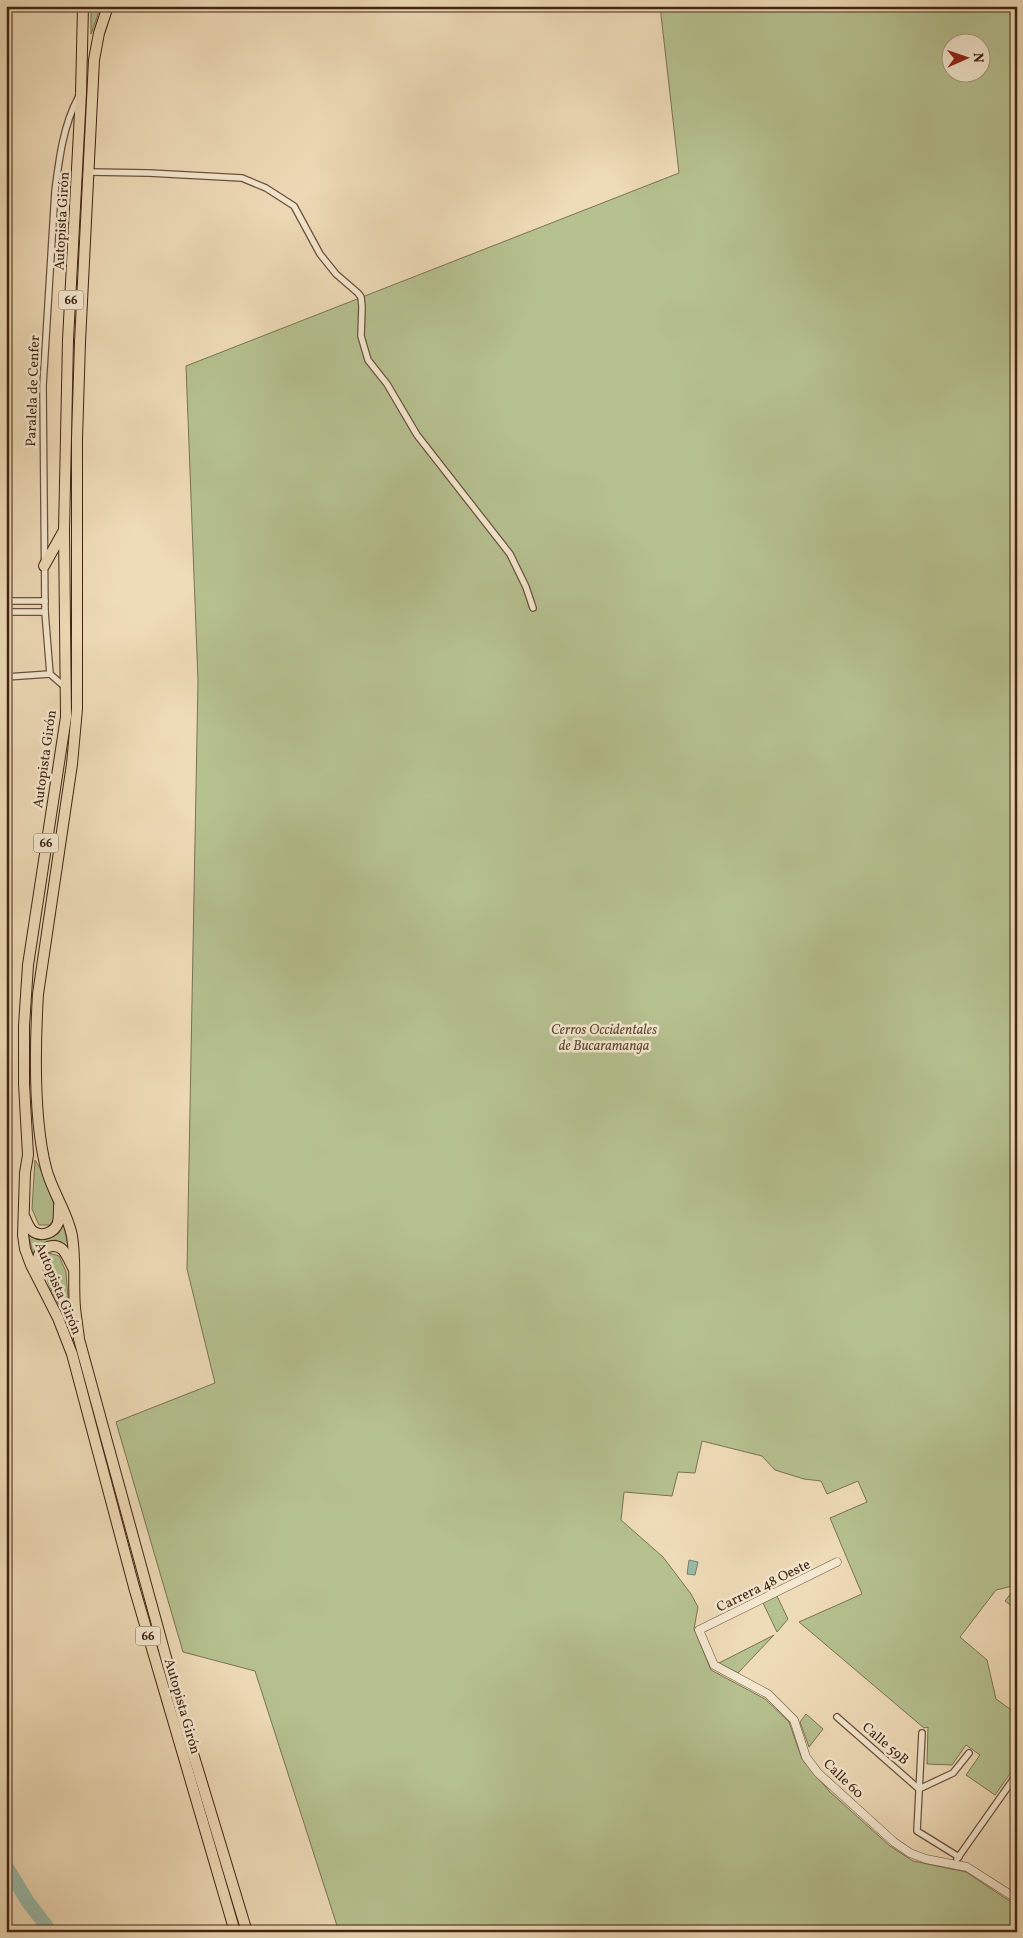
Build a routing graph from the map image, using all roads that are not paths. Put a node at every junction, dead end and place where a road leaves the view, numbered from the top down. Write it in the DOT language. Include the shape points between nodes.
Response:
graph roads {
  1 [pos="84,6"];
  2 [pos="107,10"];
  3 [pos="81,93"];
  4 [pos="89,172"];
  5 [pos="64,531"];
  6 [pos="44,566"];
  7 [pos="6,601"];
  8 [pos="45,601"];
  9 [pos="533,608"];
  10 [pos="6,612"];
  11 [pos="45,612"];
  12 [pos="50,674"];
  13 [pos="6,678"];
  14 [pos="65,687"];
  15 [pos="60,1204"];
  16 [pos="24,1214"];
  17 [pos="74,1271"];
  18 [pos="38,1279"];
  19 [pos="837,1562"];
  20 [pos="699,1630"];
  21 [pos="837,1717"];
  22 [pos="922,1733"];
  23 [pos="968,1753"];
  24 [pos="1017,1774"];
  25 [pos="919,1789"];
  26 [pos="957,1860"];
  27 [pos="1017,1899"];
  28 [pos="235,1932"];
  29 [pos="247,1932"];
  1 -- 3 [label="highway, Autopista Girón / 66"];
  2 -- 4 [label="highway, Autopista Girón / 66" via="94,60"];
  3 -- 5 [label="highway, Autopista Girón / 66" via="68,340"];
  3 -- 6 [label="street, Paralela de Cenfer" via="70,115 55,191 43,386"];
  4 -- 9 [label="street" via="242,178 266,188 294,206 320,254 361,298 361,336 368,360 417,435 510,554"];
  4 -- 15 [label="highway, Autopista Girón / 66" via="77,439 77,709 72,764 38,994 36,1032 41,1146 46,1170"];
  5 -- 6 [label="highway"];
  5 -- 14 [label="highway, Autopista Girón / 66"];
  6 -- 8 [label="street, Paralela de Cenfer"];
  7 -- 8 [label="street"];
  8 -- 11 [label="street, Paralela de Cenfer"];
  10 -- 11 [label="street"];
  11 -- 12 [label="street, Paralela de Cenfer"];
  12 -- 13 [label="street"];
  12 -- 14 [label="street"];
  14 -- 16 [label="highway, Autopista Girón / 66" via="66,717 28,965 24,1026 28,1155"];
  15 -- 16 [label="highway" via="58,1224 49,1233 34,1232"];
  15 -- 17 [label="highway, Autopista Girón / 66" via="72,1233"];
  16 -- 18 [label="highway, Autopista Girón / 66" via="25,1249"];
  17 -- 18 [label="highway" via="64,1251 50,1246 39,1255"];
  17 -- 29 [label="highway, Autopista Girón / 66" via="79,1339 185,1727"];
  18 -- 28 [label="highway, Autopista Girón / 66" via="72,1354 134,1586"];
  19 -- 20 [label="street, Carrera 48 Oeste"];
  20 -- 26 [label="street, Calle 60" via="714,1665 768,1694 793,1718 806,1757 822,1777 902,1847 926,1859"];
  21 -- 25 [label="street, Calle 59B"];
  22 -- 25 [label="street"];
  23 -- 25 [label="street" via="953,1774"];
  24 -- 26 [label="street"];
  25 -- 26 [label="street" via="917,1831"];
  26 -- 27 [label="street, Calle 60"];
}
